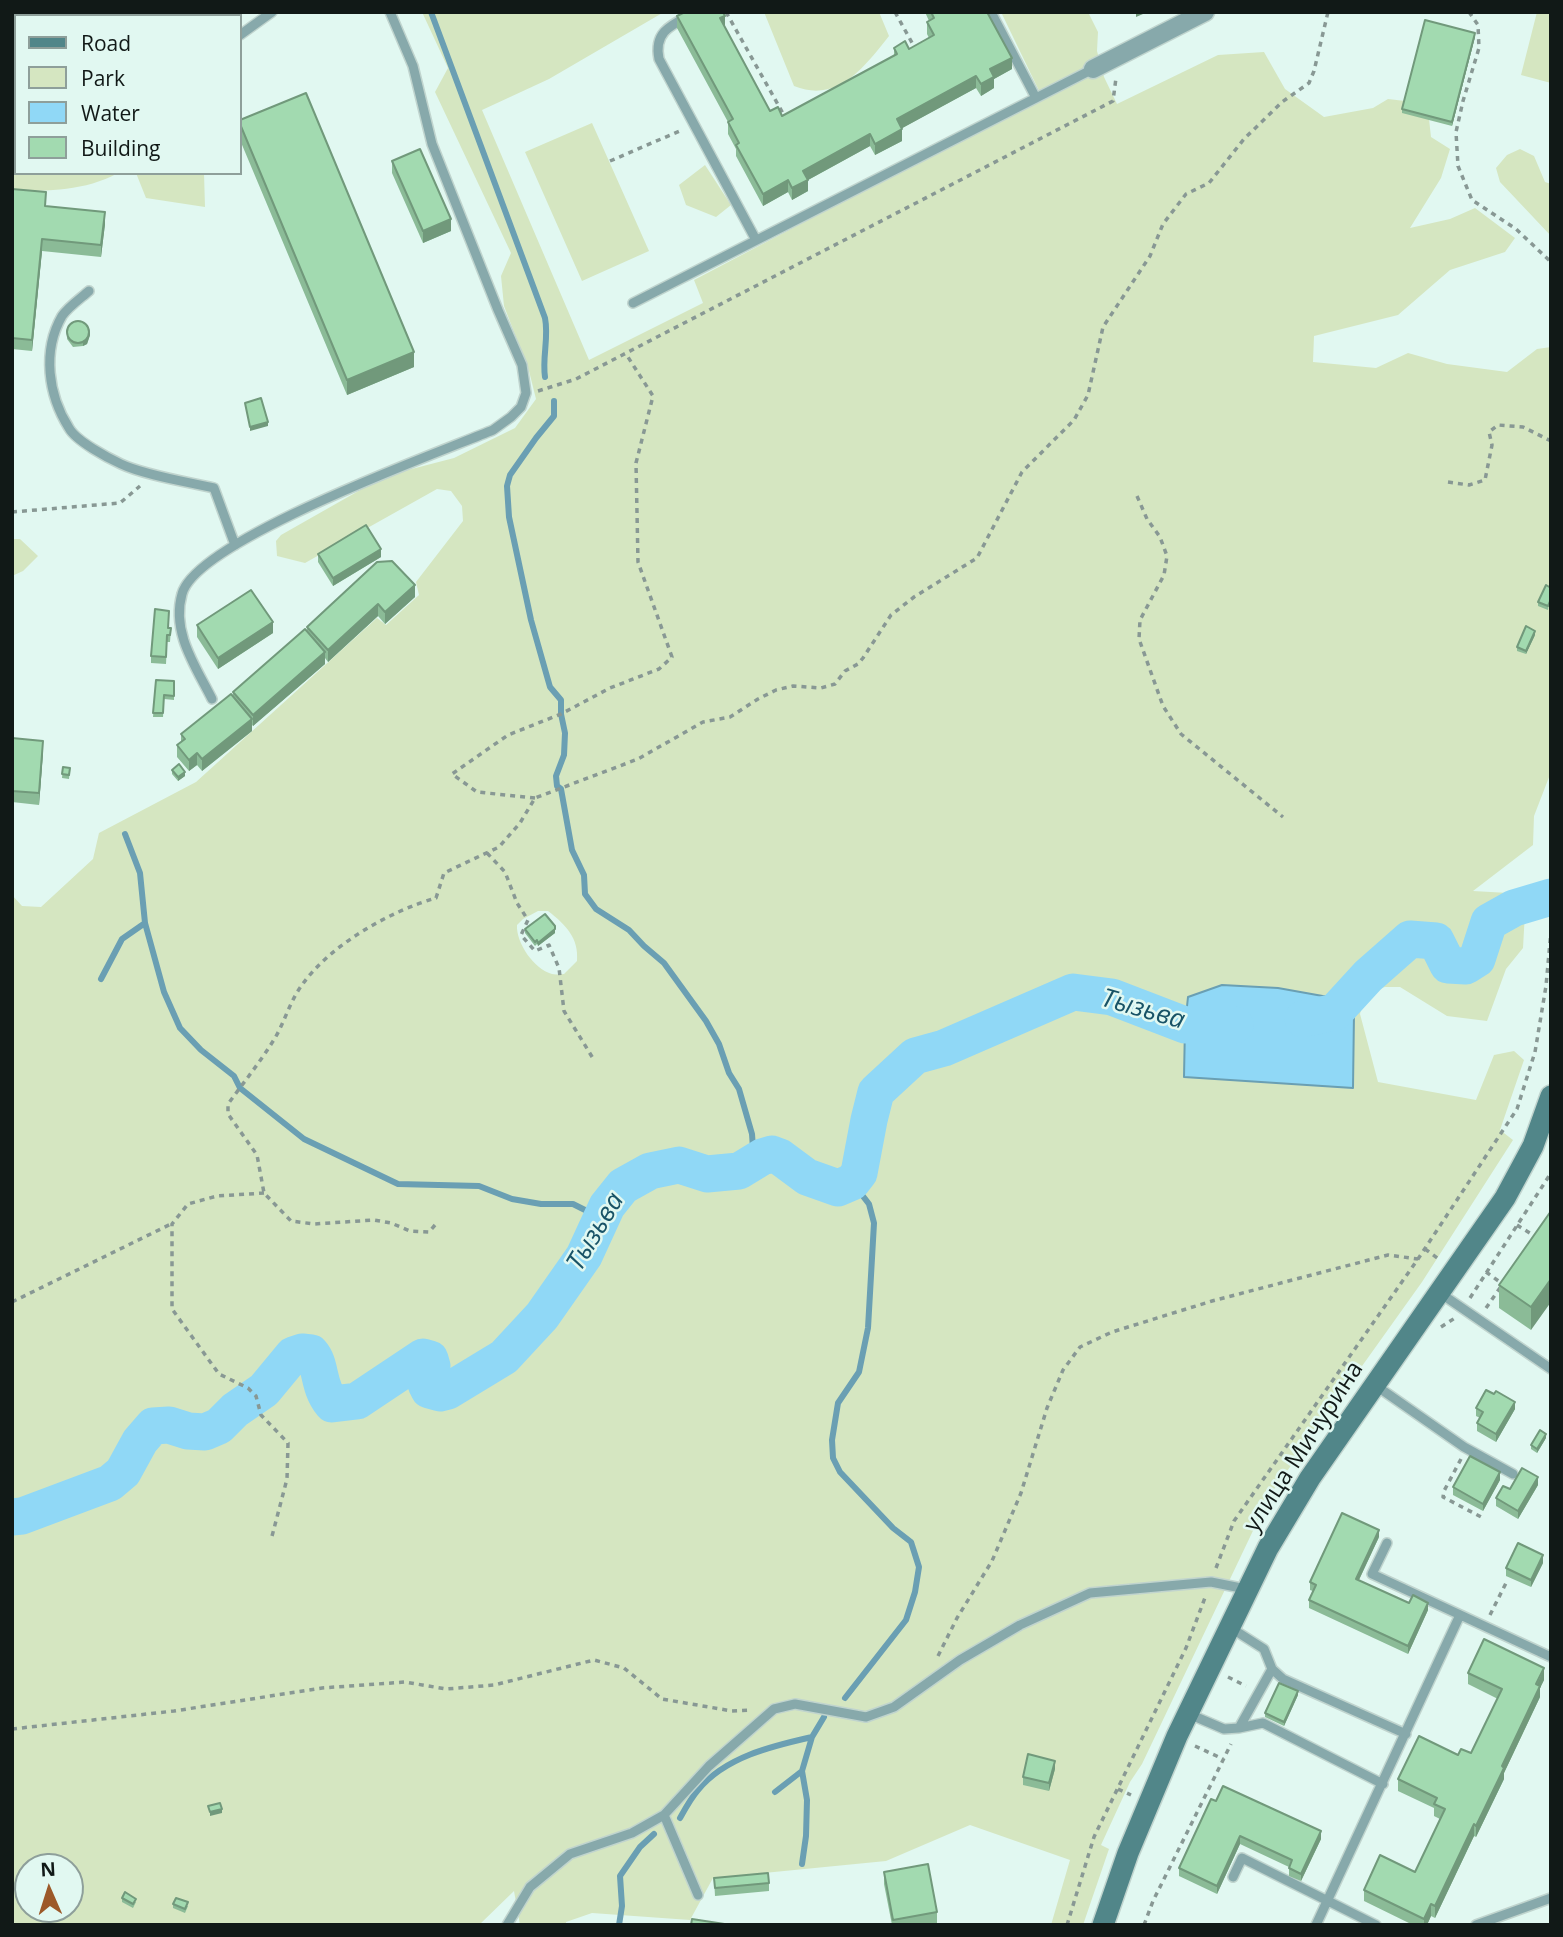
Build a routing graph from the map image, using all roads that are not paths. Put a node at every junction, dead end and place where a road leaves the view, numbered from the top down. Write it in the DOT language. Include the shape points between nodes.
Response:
graph roads {
  1 [pos="272,12"];
  2 [pos="390,12"];
  3 [pos="696,12"];
  4 [pos="991,12"];
  5 [pos="1205,12"];
  6 [pos="242,34"];
  7 [pos="1093,69"];
  8 [pos="1036,98"];
  9 [pos="756,240"];
  10 [pos="89,290"];
  11 [pos="633,303"];
  12 [pos="235,545"];
  13 [pos="212,699"];
  14 [pos="1550,1101"];
  15 [pos="1440,1293"];
  16 [pos="1549,1365"];
  17 [pos="1375,1385"];
  18 [pos="1513,1475"];
  19 [pos="1387,1544"];
  20 [pos="1248,1589"];
  21 [pos="1460,1615"];
  22 [pos="1229,1628"];
  23 [pos="1551,1657"];
  24 [pos="1272,1669"];
  25 [pos="1188,1714"];
  26 [pos="1239,1728"];
  27 [pos="1406,1734"];
  28 [pos="1384,1784"];
  29 [pos="664,1815"];
  30 [pos="1233,1877"];
  31 [pos="698,1895"];
  32 [pos="1551,1898"];
  33 [pos="1328,1901"];
  34 [pos="507,1925"];
  35 [pos="1103,1925"];
  36 [pos="1316,1925"];
  37 [pos="1376,1925"];
  38 [pos="1476,1925"];
  1 -- 6 [label="lane"];
  2 -- 12 [label="lane" via="413,66 432,144 522,365 526,393 521,407 493,430 341,490"];
  3 -- 9 [label="lane" via="667,27 656,46 659,59"];
  4 -- 8 [label="lane"];
  5 -- 7 [label="street"];
  7 -- 8 [label="lane"];
  8 -- 9 [label="lane"];
  9 -- 11 [label="lane"];
  10 -- 12 [label="lane" via="63,315 48,366 70,430 124,465 214,488"];
  12 -- 13 [label="lane" via="195,572 182,592 179,621 185,646"];
  14 -- 15 [label="main road, улица Мичурина" via="1511,1188"];
  15 -- 16 [label="lane"];
  15 -- 17 [label="main road, улица Мичурина"];
  17 -- 18 [label="lane"];
  17 -- 20 [label="main road, улица Мичурина" via="1310,1478"];
  19 -- 21 [label="lane" via="1373,1574"];
  20 -- 22 [label="main road, улица Мичурина"];
  20 -- 29 [label="lane" via="1211,1583 1090,1593 1020,1625 894,1707 866,1717 795,1704 774,1709 709,1766"];
  21 -- 23 [label="lane"];
  21 -- 27 [label="lane"];
  22 -- 24 [label="lane" via="1265,1649"];
  22 -- 25 [label="main road, улица Мичурина"];
  24 -- 26 [label="lane"];
  24 -- 27 [label="lane" via="1283,1679"];
  25 -- 26 [label="lane" via="1224,1729"];
  25 -- 35 [label="main road, улица Мичурина" via="1128,1853"];
  26 -- 28 [label="lane" via="1263,1723"];
  27 -- 28 [label="lane"];
  28 -- 33 [label="lane"];
  29 -- 31 [label="lane"];
  29 -- 34 [label="lane" via="632,1833 570,1854 530,1886"];
  30 -- 33 [label="lane" via="1242,1858"];
  32 -- 38 [label="lane"];
  33 -- 36 [label="lane"];
  33 -- 37 [label="lane"];
}
